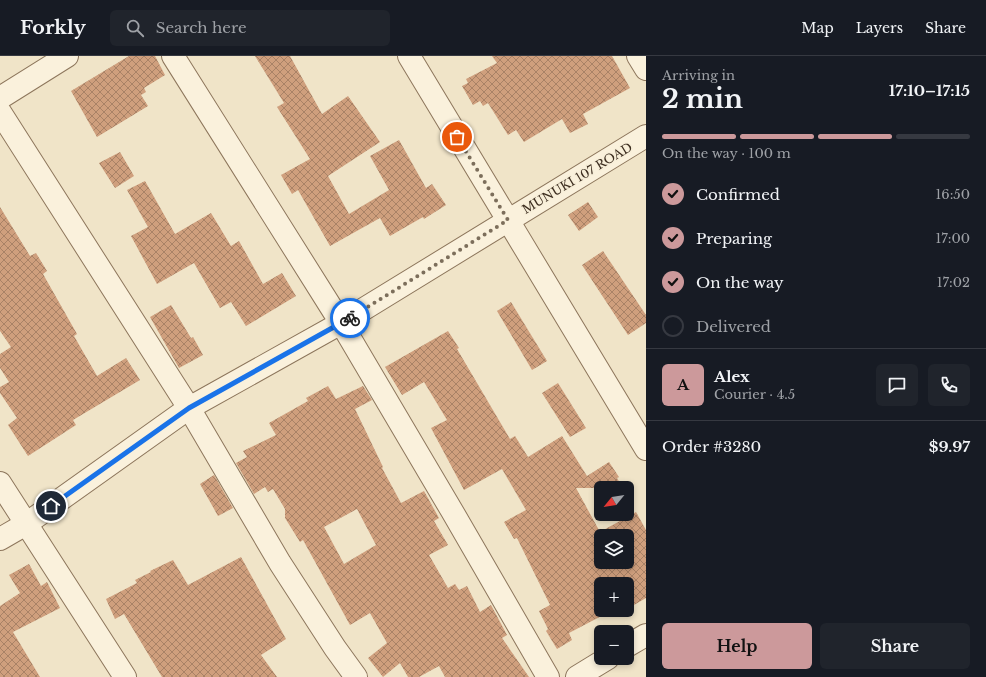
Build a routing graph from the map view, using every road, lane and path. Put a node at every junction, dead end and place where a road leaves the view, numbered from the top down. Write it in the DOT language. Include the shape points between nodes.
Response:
graph roads {
  1 [pos="68,56"];
  2 [pos="173,56"];
  3 [pos="409,56"];
  4 [pos="638,56"];
  5 [pos="646,69"];
  6 [pos="0,98"];
  7 [pos="0,112"];
  8 [pos="646,136"];
  9 [pos="508,220"];
  10 [pos="341,324"];
  11 [pos="189,408"];
  12 [pos="646,449"];
  13 [pos="0,483"];
  14 [pos="26,524"];
  15 [pos="0,539"];
  16 [pos="646,635"];
  17 [pos="634,642"];
  18 [pos="597,665"];
  19 [pos="125,677"];
  20 [pos="356,677"];
  21 [pos="548,677"];
  22 [pos="577,677"];
  1 -- 6 [label="street"];
  2 -- 10 [label="street"];
  3 -- 9 [label="street"];
  4 -- 5 [label="street"];
  7 -- 11 [label="street"];
  8 -- 9 [label="street, MUNUKI 107 ROAD"];
  9 -- 10 [label="street, MUNUKI 107 ROAD"];
  9 -- 12 [label="street"];
  10 -- 11 [label="street, MUNUKI 107 ROAD"];
  10 -- 21 [label="street"];
  11 -- 14 [label="street, MUNUKI 107 ROAD"];
  11 -- 20 [label="street" via="280,563"];
  13 -- 14 [label="street"];
  14 -- 15 [label="street, MUNUKI 107 ROAD"];
  14 -- 19 [label="street"];
  16 -- 17 [label="street"];
  18 -- 22 [label="street"];
}
